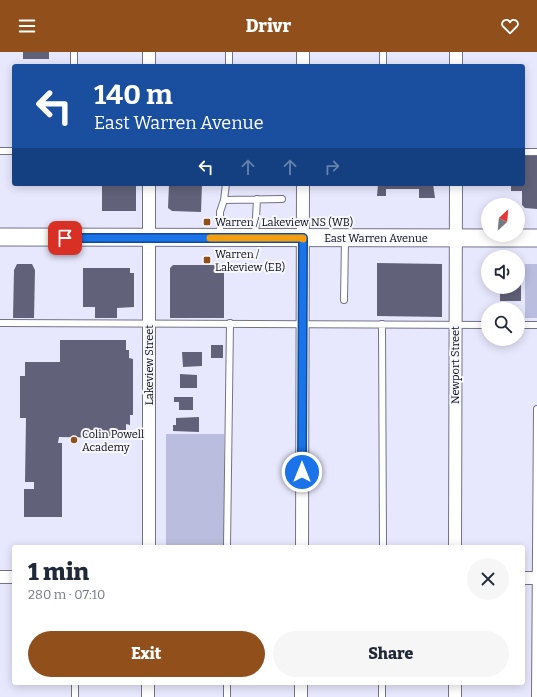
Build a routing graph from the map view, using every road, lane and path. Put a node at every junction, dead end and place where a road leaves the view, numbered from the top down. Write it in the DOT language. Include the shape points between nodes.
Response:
graph roads {
  1 [pos="74,52"];
  2 [pos="149,52"];
  3 [pos="230,52"];
  4 [pos="303,52"];
  5 [pos="383,52"];
  6 [pos="456,52"];
  7 [pos="74,64"];
  8 [pos="149,64"];
  9 [pos="229,64"];
  10 [pos="303,64"];
  11 [pos="383,64"];
  12 [pos="456,64"];
  13 [pos="0,151"];
  14 [pos="12,151"];
  15 [pos="525,152"];
  16 [pos="537,152"];
  17 [pos="150,186"];
  18 [pos="226,186"];
  19 [pos="303,186"];
  20 [pos="456,186"];
  21 [pos="257,199"];
  22 [pos="282,199"];
  23 [pos="224,200"];
  24 [pos="0,238"];
  25 [pos="150,238"];
  26 [pos="220,238"];
  27 [pos="255,238"];
  28 [pos="303,238"];
  29 [pos="345,238"];
  30 [pos="456,238"];
  31 [pos="537,238"];
  32 [pos="344,300"];
  33 [pos="0,323"];
  34 [pos="149,323"];
  35 [pos="230,323"];
  36 [pos="302,323"];
  37 [pos="382,324"];
  38 [pos="537,324"];
  39 [pos="456,325"];
  40 [pos="481,325"];
  41 [pos="525,325"];
  42 [pos="537,409"];
  43 [pos="149,545"];
  44 [pos="227,545"];
  45 [pos="302,545"];
  46 [pos="383,545"];
  47 [pos="455,545"];
  48 [pos="0,577"];
  49 [pos="12,577"];
  50 [pos="525,578"];
  51 [pos="536,578"];
  52 [pos="75,685"];
  53 [pos="148,685"];
  54 [pos="227,685"];
  55 [pos="301,685"];
  56 [pos="382,685"];
  57 [pos="455,685"];
  58 [pos="75,697"];
  59 [pos="148,697"];
  60 [pos="227,697"];
  61 [pos="301,697"];
  62 [pos="382,697"];
  63 [pos="455,697"];
  64 [pos="535,697"];
  1 -- 7 [label="lane"];
  2 -- 8 [label="street"];
  3 -- 9 [label="lane"];
  4 -- 10 [label="street"];
  5 -- 11 [label="lane"];
  6 -- 12 [label="street"];
  13 -- 14 [label="lane"];
  15 -- 16 [label="lane"];
  17 -- 25 [label="street, Lakeview Street"];
  18 -- 23 [label="lane"];
  19 -- 28 [label="street"];
  20 -- 30 [label="street, Newport Street"];
  21 -- 22 [label="lane"];
  21 -- 23 [label="lane"];
  21 -- 27 [label="lane"];
  23 -- 26 [label="lane" via="220,212"];
  24 -- 25 [label="main road, East Warren Avenue"];
  25 -- 26 [label="main road, East Warren Avenue"];
  25 -- 34 [label="street, Lakeview Street"];
  26 -- 27 [label="main road, East Warren Avenue"];
  27 -- 28 [label="main road, East Warren Avenue"];
  28 -- 29 [label="main road, East Warren Avenue"];
  28 -- 36 [label="street"];
  29 -- 30 [label="main road, East Warren Avenue"];
  29 -- 32 [label="lane"];
  30 -- 31 [label="main road, East Warren Avenue"];
  30 -- 39 [label="street, Newport Street"];
  33 -- 34 [label="lane"];
  34 -- 35 [label="lane"];
  34 -- 43 [label="street, Lakeview Street"];
  35 -- 36 [label="lane"];
  35 -- 44 [label="lane"];
  36 -- 37 [label="lane"];
  36 -- 45 [label="street"];
  37 -- 39 [label="lane"];
  37 -- 46 [label="lane"];
  38 -- 41 [label="lane"];
  39 -- 40 [label="lane"];
  39 -- 47 [label="street, Newport Street"];
  42 -- 51 [label="lane"];
  48 -- 49 [label="street"];
  50 -- 51 [label="street"];
  51 -- 64 [label="lane"];
  52 -- 58 [label="lane"];
  53 -- 59 [label="street"];
  54 -- 60 [label="lane"];
  55 -- 61 [label="street"];
  56 -- 62 [label="lane"];
  57 -- 63 [label="street"];
}
